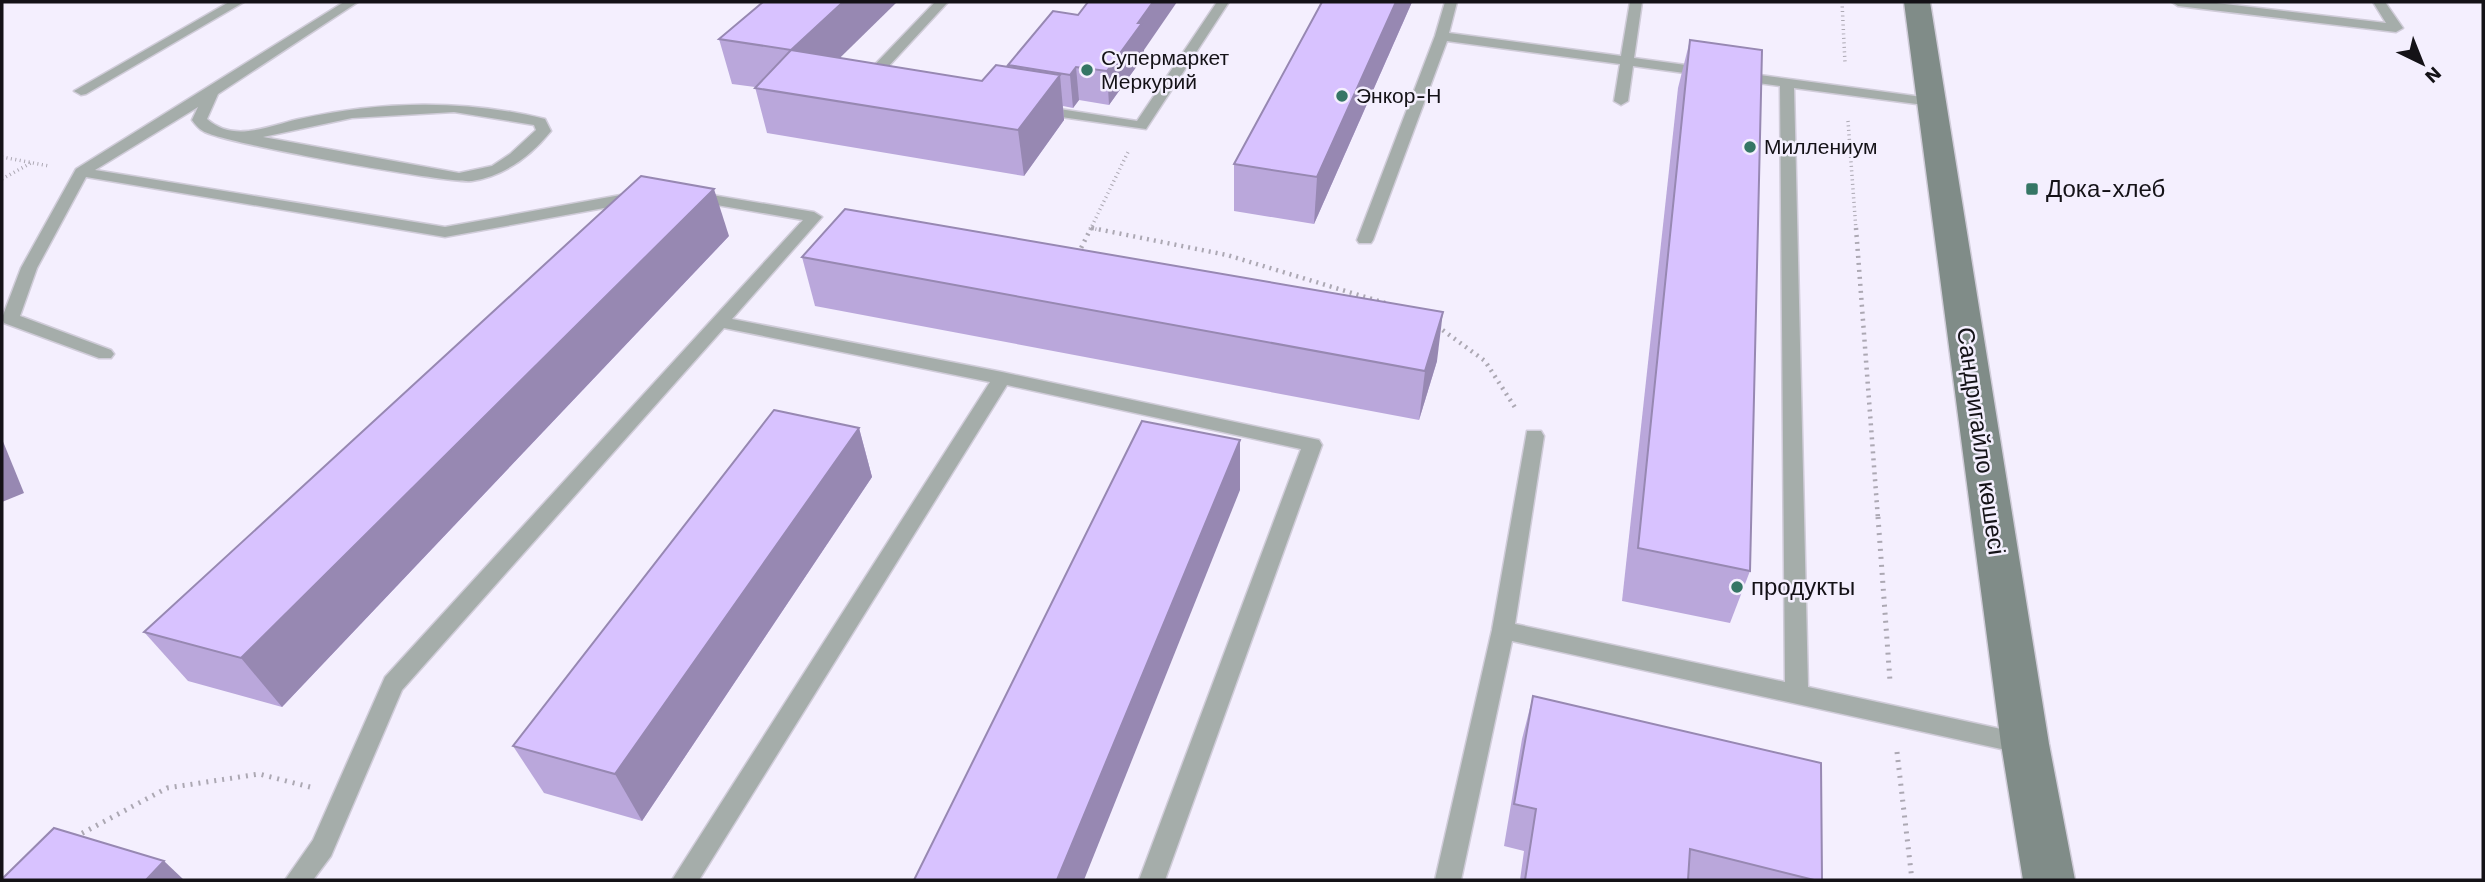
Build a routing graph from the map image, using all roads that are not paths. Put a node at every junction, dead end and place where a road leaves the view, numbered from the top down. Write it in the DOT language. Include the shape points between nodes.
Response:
graph roads {
  1 [pos="238,2"];
  2 [pos="352,2"];
  3 [pos="942,2"];
  4 [pos="1223,2"];
  5 [pos="1451,2"];
  6 [pos="1636,2"];
  7 [pos="1917,2"];
  8 [pos="2178,2"];
  9 [pos="2379,2"];
  10 [pos="1442,36"];
  11 [pos="1629,60"];
  12 [pos="1787,83"];
  13 [pos="880,85"];
  14 [pos="81,91"];
  15 [pos="212,92"];
  16 [pos="1621,101"];
  17 [pos="1932,102"];
  18 [pos="1031,109"];
  19 [pos="243,138"];
  20 [pos="81,172"];
  21 [pos="675,194"];
  22 [pos="648,195"];
  23 [pos="1365,240"];
  24 [pos="721,322"];
  25 [pos="105,354"];
  26 [pos="1002,378"];
  27 [pos="1534,436"];
  28 [pos="1503,630"];
  29 [pos="1797,692"];
  30 [pos="2025,744"];
  31 [pos="298,880"];
  32 [pos="685,880"];
  33 [pos="1152,880"];
  34 [pos="1448,880"];
  35 [pos="2049,880"];
  1 -- 14 [label="lane"];
  2 -- 15 [label="lane"];
  3 -- 13 [label="lane" via="866,82"];
  4 -- 18 [label="lane" via="1141,126"];
  5 -- 10 [label="lane"];
  6 -- 11 [label="lane"];
  7 -- 17 [label="street, Сандригайло көшесі"];
  8 -- 9 [label="lane" via="2396,28"];
  10 -- 11 [label="lane"];
  10 -- 23 [label="lane"];
  11 -- 12 [label="lane"];
  11 -- 16 [label="lane"];
  12 -- 17 [label="lane"];
  12 -- 29 [label="lane"];
  15 -- 19 [label="lane" via="199,120 208,129"];
  15 -- 20 [label="lane"];
  17 -- 30 [label="street, Сандригайло көшесі"];
  19 -- 19 [label="lane" via="459,178 485,176 504,167 544,131 540,122 454,108 352,114"];
  20 -- 22 [label="lane" via="445,232"];
  20 -- 25 [label="lane" via="29,268 10,319"];
  21 -- 24 [label="lane" via="814,216"];
  24 -- 26 [label="lane"];
  24 -- 31 [label="lane" via="393,684 323,848"];
  26 -- 32 [label="lane"];
  26 -- 33 [label="lane" via="1312,445"];
  27 -- 28 [label="lane"];
  28 -- 29 [label="lane"];
  28 -- 34 [label="lane"];
  29 -- 30 [label="lane"];
  30 -- 35 [label="street, Сандригайло көшесі"];
}
